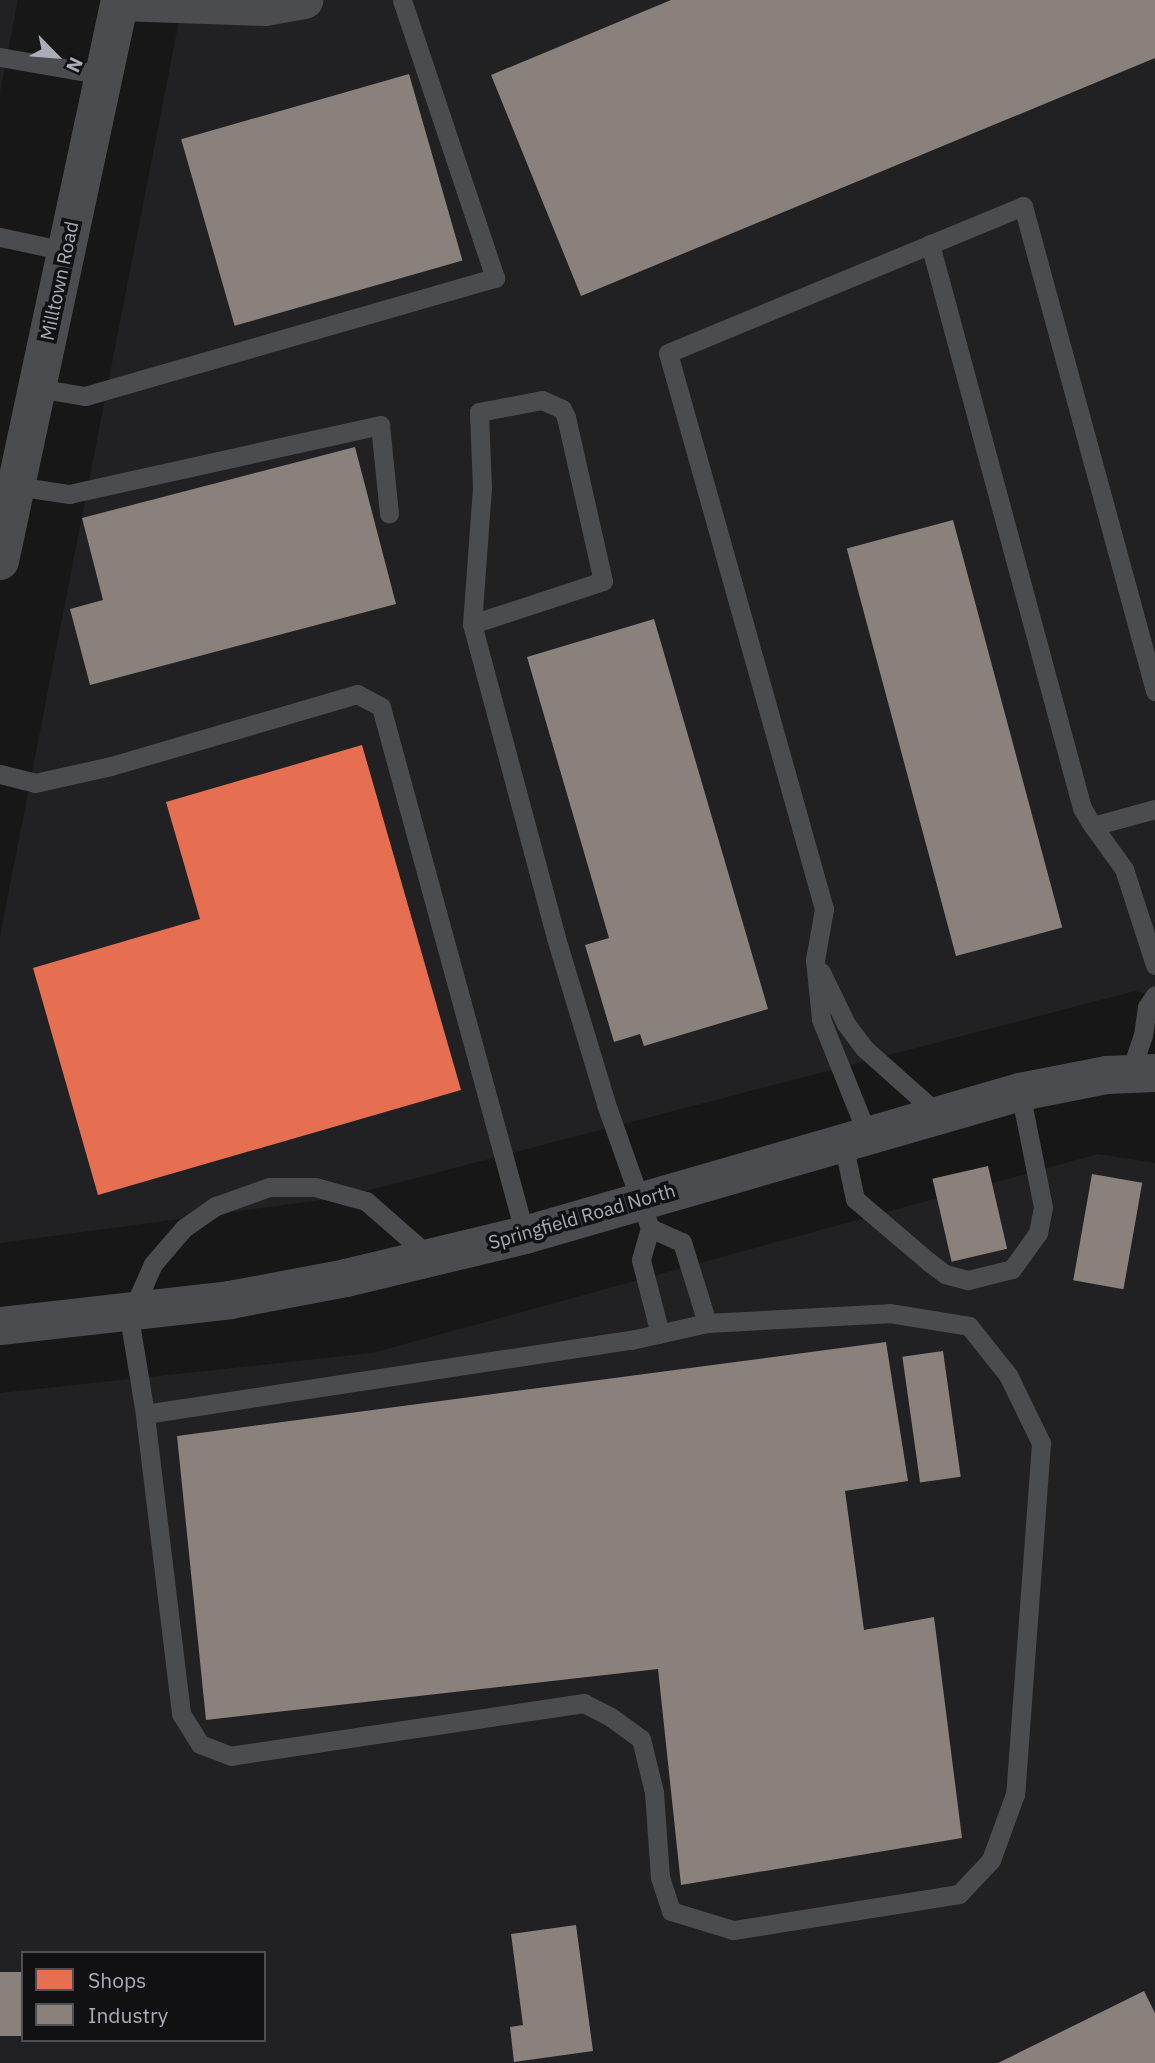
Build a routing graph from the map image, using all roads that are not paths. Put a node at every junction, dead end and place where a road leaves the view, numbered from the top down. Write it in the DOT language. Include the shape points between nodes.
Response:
graph roads {
  1 [pos="304,0"];
  2 [pos="402,0"];
  3 [pos="120,1"];
  4 [pos="0,57"];
  5 [pos="104,75"];
  6 [pos="0,237"];
  7 [pos="930,244"];
  8 [pos="66,251"];
  9 [pos="37,388"];
  10 [pos="12,477"];
  11 [pos="390,514"];
  12 [pos="0,561"];
  13 [pos="471,624"];
  14 [pos="1155,691"];
  15 [pos="0,774"];
  16 [pos="1155,809"];
  17 [pos="1093,826"];
  18 [pos="815,960"];
  19 [pos="1155,965"];
  20 [pos="1155,995"];
  21 [pos="1142,1073"];
  22 [pos="1020,1092"];
  23 [pos="939,1115"];
  24 [pos="855,1139"];
  25 [pos="645,1215"];
  26 [pos="525,1235"];
  27 [pos="431,1258"];
  28 [pos="130,1311"];
  29 [pos="707,1323"];
  30 [pos="0,1326"];
  31 [pos="660,1334"];
  32 [pos="145,1414"];
  1 -- 3 [label="street" via="265,6"];
  2 -- 9 [label="lane" via="495,278 85,396"];
  3 -- 5 [label="street, Milltown Road"];
  4 -- 5 [label="lane"];
  5 -- 8 [label="street, Milltown Road"];
  6 -- 8 [label="lane"];
  7 -- 14 [label="lane" via="1023,206"];
  7 -- 17 [label="lane" via="1082,808"];
  7 -- 18 [label="lane" via="668,353 824,909"];
  8 -- 9 [label="street, Milltown Road"];
  9 -- 10 [label="street, Milltown Road"];
  10 -- 11 [label="lane" via="69,494 380,425"];
  10 -- 12 [label="street, Milltown Road"];
  13 -- 13 [label="lane" via="603,581 566,417 562,409 542,400 479,412 482,488"];
  13 -- 25 [label="lane" via="556,938"];
  15 -- 26 [label="lane" via="35,783 111,766 357,694 381,707"];
  16 -- 17 [label="lane"];
  17 -- 19 [label="lane" via="1124,869"];
  18 -- 23 [label="lane" via="846,1024 865,1049"];
  18 -- 24 [label="lane" via="821,1018"];
  20 -- 21 [label="lane" via="1147,1007"];
  21 -- 22 [label="street, Springfield Road North"];
  22 -- 23 [label="street, Springfield Road North"];
  22 -- 24 [label="lane" via="1043,1207 1038,1233 1012,1269 968,1280 945,1274 929,1262 855,1199"];
  23 -- 24 [label="street, Springfield Road North"];
  24 -- 25 [label="street, Springfield Road North"];
  25 -- 26 [label="street, Springfield Road North"];
  25 -- 29 [label="lane" via="682,1242"];
  25 -- 31 [label="lane" via="641,1260"];
  26 -- 27 [label="street, Springfield Road North"];
  27 -- 28 [label="street, Springfield Road North" via="306,1287"];
  27 -- 28 [label="lane" via="366,1201 315,1187 269,1187 216,1206 184,1228 153,1264"];
  28 -- 30 [label="street, Springfield Road North"];
  28 -- 32 [label="lane"];
  29 -- 31 [label="lane"];
  29 -- 32 [label="lane" via="889,1313 968,1326 1008,1375 1041,1443 1016,1794 991,1860 959,1895 733,1930 670,1911 660,1878 654,1792 641,1739 584,1703 231,1756 200,1744 181,1713"];
  31 -- 32 [label="lane"];
}
